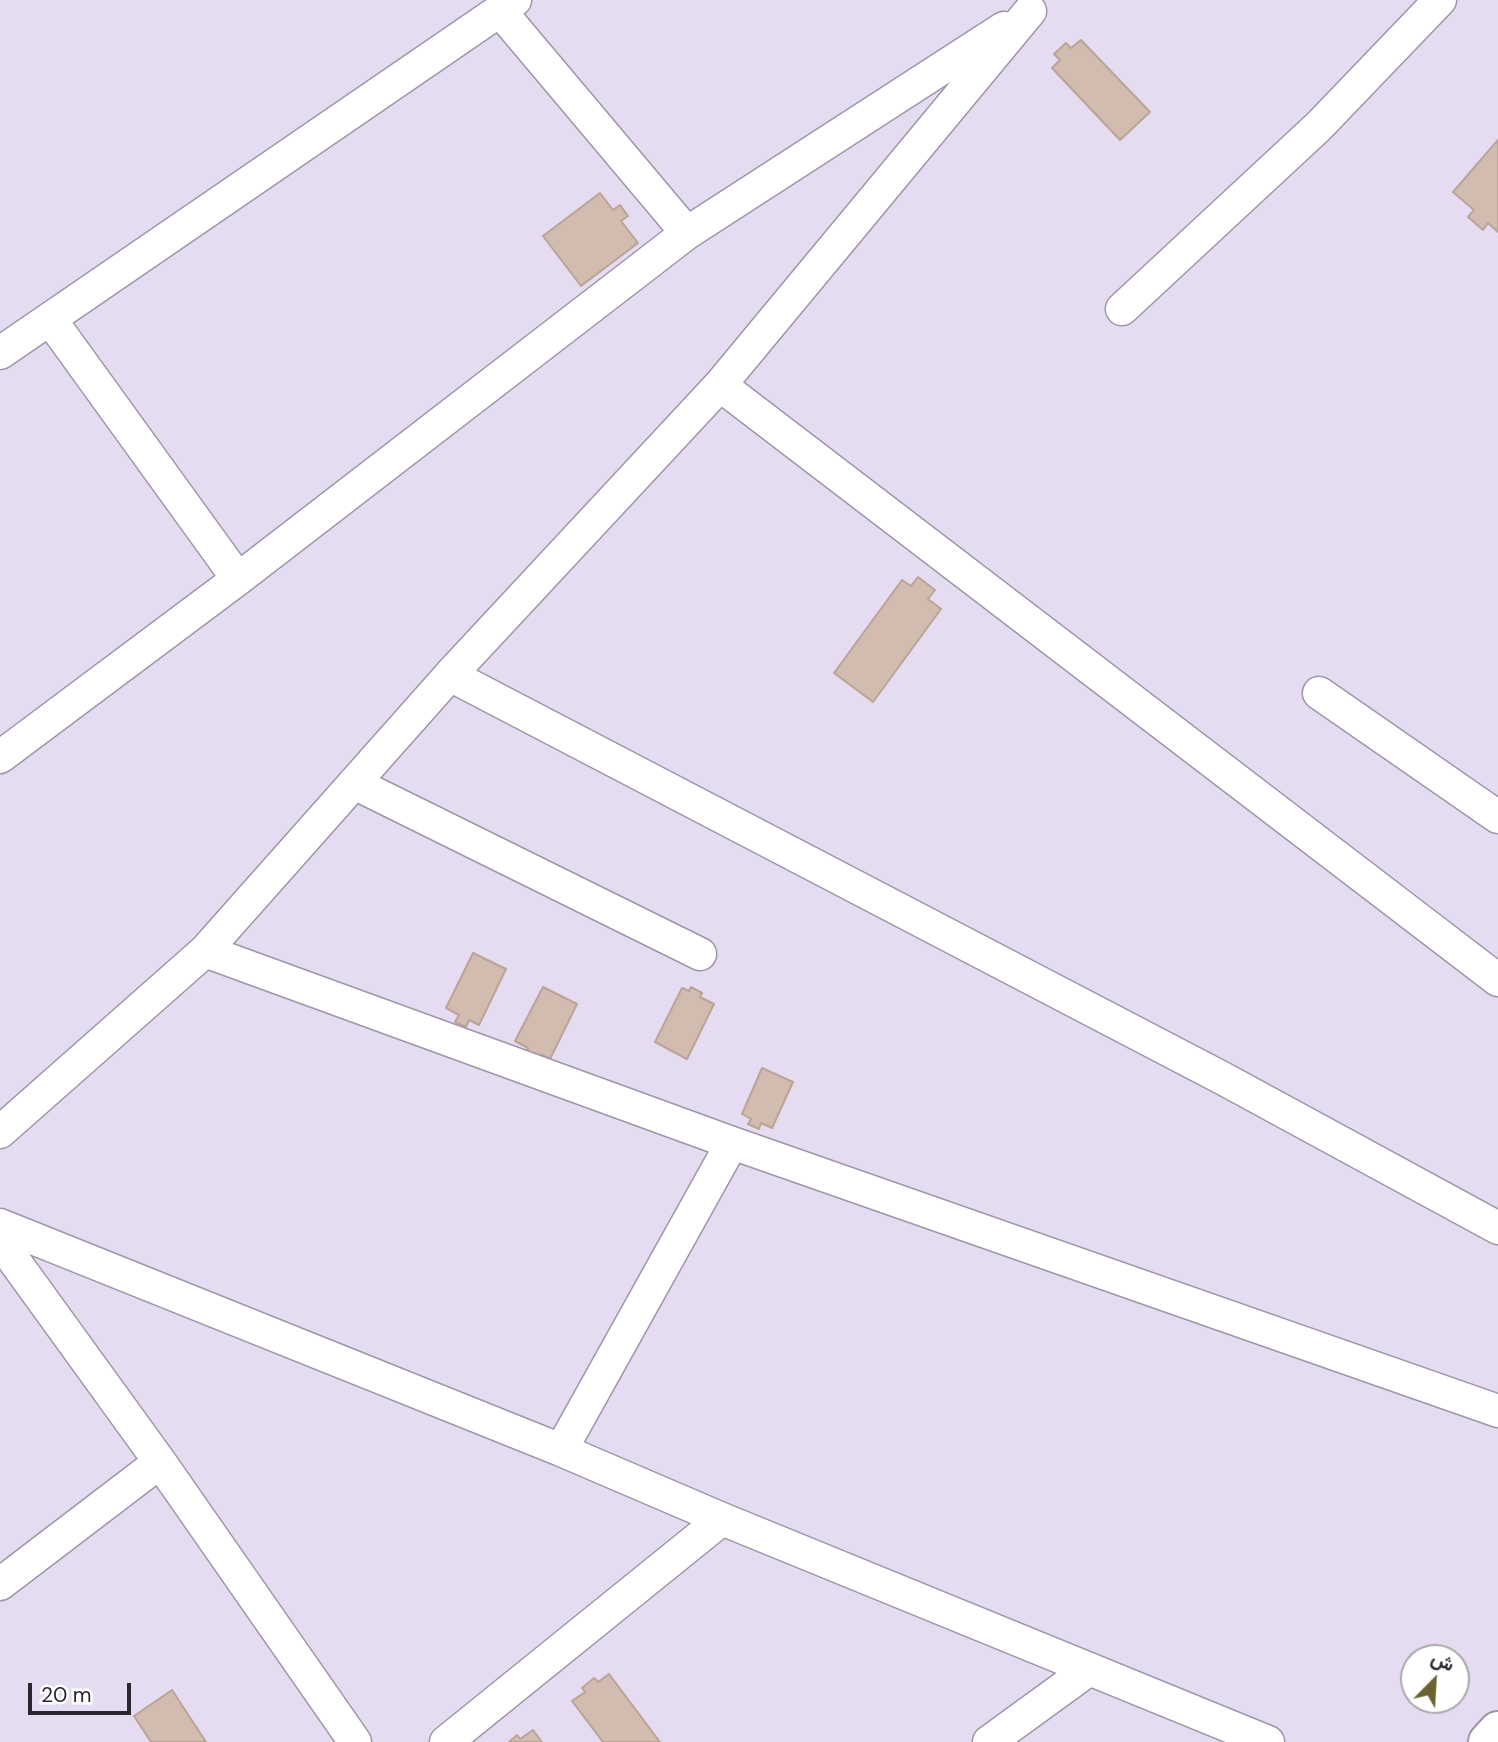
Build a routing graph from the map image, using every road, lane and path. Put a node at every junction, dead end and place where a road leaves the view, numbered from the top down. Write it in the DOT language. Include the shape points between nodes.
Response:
graph roads {
  1 [pos="1440,0"];
  2 [pos="508,6"];
  3 [pos="1036,6"];
  4 [pos="687,233"];
  5 [pos="1122,309"];
  6 [pos="50,319"];
  7 [pos="0,353"];
  8 [pos="720,385"];
  9 [pos="238,579"];
  10 [pos="450,675"];
  11 [pos="1319,693"];
  12 [pos="0,757"];
  13 [pos="354,783"];
  14 [pos="1498,817"];
  15 [pos="205,950"];
  16 [pos="700,954"];
  17 [pos="1498,980"];
  18 [pos="0,1132"];
  19 [pos="732,1143"];
  20 [pos="0,1225"];
  21 [pos="1498,1228"];
  22 [pos="0,1241"];
  23 [pos="1498,1411"];
  24 [pos="561,1450"];
  25 [pos="160,1462"];
  26 [pos="722,1520"];
  27 [pos="0,1584"];
  28 [pos="1088,1670"];
  29 [pos="1498,1731"];
  30 [pos="351,1740"];
  31 [pos="446,1742"];
  32 [pos="989,1742"];
  33 [pos="1268,1742"];
  34 [pos="1488,1742"];
  1 -- 5 [label="street" via="1319,126"];
  2 -- 4 [label="street"];
  2 -- 6 [label="street"];
  3 -- 4 [label="street"];
  3 -- 8 [label="street"];
  4 -- 9 [label="street"];
  6 -- 7 [label="street"];
  6 -- 9 [label="street"];
  8 -- 10 [label="street"];
  8 -- 17 [label="street"];
  9 -- 12 [label="street"];
  10 -- 13 [label="street"];
  10 -- 21 [label="street" via="1212,1073"];
  11 -- 14 [label="street"];
  13 -- 15 [label="street"];
  13 -- 16 [label="street"];
  15 -- 18 [label="street"];
  15 -- 19 [label="street"];
  19 -- 23 [label="street"];
  19 -- 24 [label="street"];
  20 -- 24 [label="street"];
  22 -- 25 [label="street"];
  24 -- 26 [label="street"];
  25 -- 27 [label="street"];
  25 -- 30 [label="street"];
  26 -- 28 [label="street"];
  26 -- 31 [label="street"];
  28 -- 32 [label="street"];
  28 -- 33 [label="street"];
  29 -- 34 [label="street"];
}
